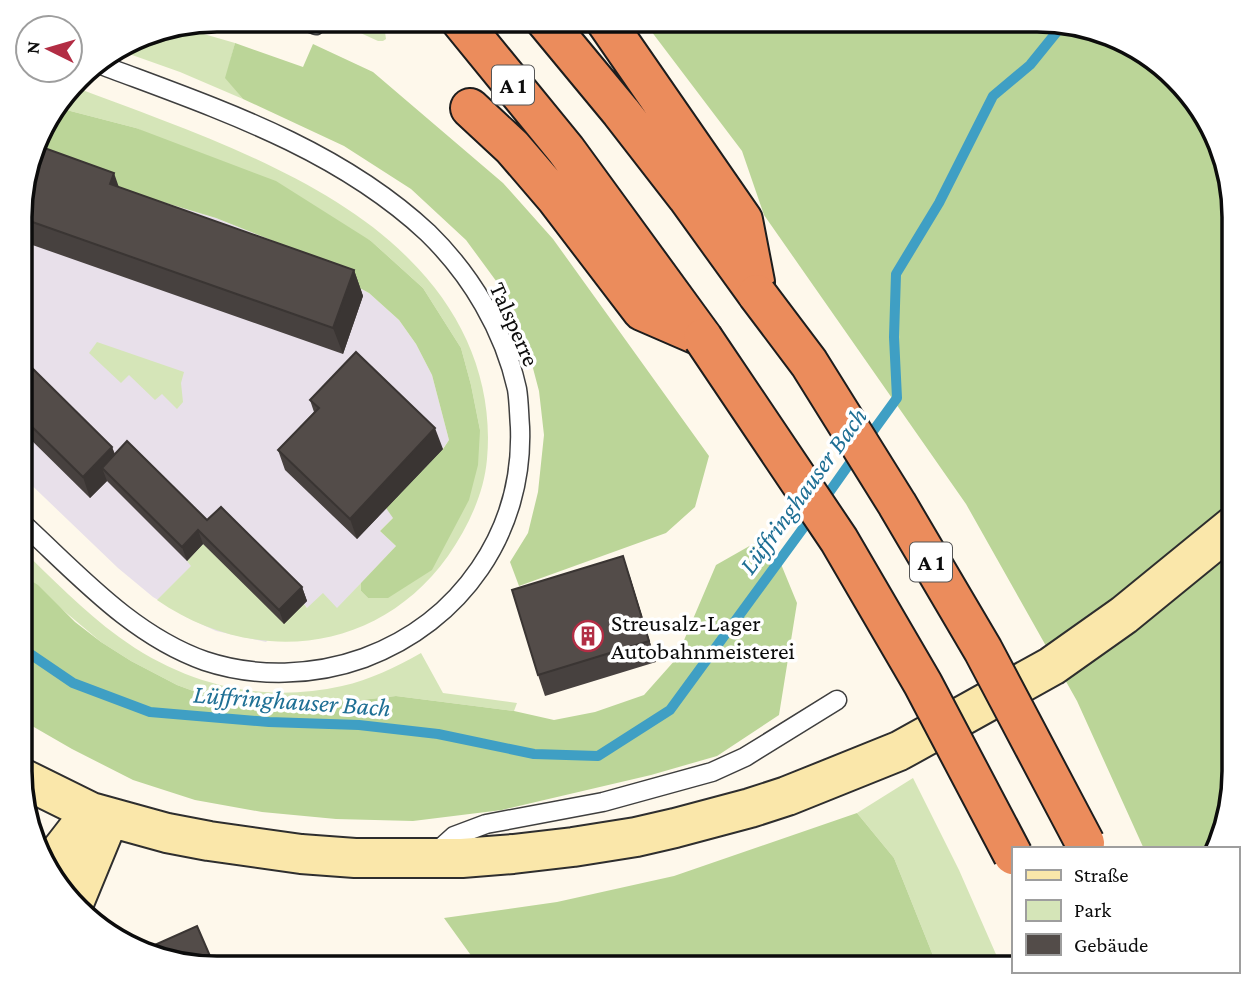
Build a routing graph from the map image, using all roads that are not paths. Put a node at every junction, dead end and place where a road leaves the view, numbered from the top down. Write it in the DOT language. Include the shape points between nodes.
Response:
graph roads {
  1 [pos="470,32"];
  2 [pos="555,32"];
  3 [pos="613,32"];
  4 [pos="108,67"];
  5 [pos="470,108"];
  6 [pos="757,294"];
  7 [pos="704,338"];
  8 [pos="32,532"];
  9 [pos="1221,536"];
  10 [pos="837,700"];
  11 [pos="32,782"];
  12 [pos="100,815"];
  13 [pos="1086,846"];
  14 [pos="1012,853"];
  15 [pos="430,858"];
  16 [pos="55,861"];
  17 [pos="77,893"];
  1 -- 7 [label="highway, A 1" via="566,150"];
  2 -- 6 [label="highway, A 1" via="687,197"];
  3 -- 6 [label="highway" via="743,220"];
  4 -- 8 [label="lane, Talsperre" via="285,138 367,184 429,235 482,301 502,343 517,392 518,472 492,549 476,575 440,614 389,648 347,664 292,673 227,666 167,644 100,596"];
  5 -- 7 [label="highway" via="555,197 642,311"];
  6 -- 13 [label="highway, A 1, bridge" via="809,363 897,504 983,650"];
  7 -- 14 [label="highway, A 1, bridge" via="839,540 923,684"];
  9 -- 15 [label="main road" via="1052,666 899,751 854,770 750,808 636,837 513,854"];
  10 -- 15 [label="lane" via="746,757 712,772 603,803 486,824 454,836"];
  11 -- 12 [label="main road"];
  12 -- 15 [label="main road" via="167,833 301,854"];
  12 -- 16 [label="main road"];
  12 -- 17 [label="main road"];
}
